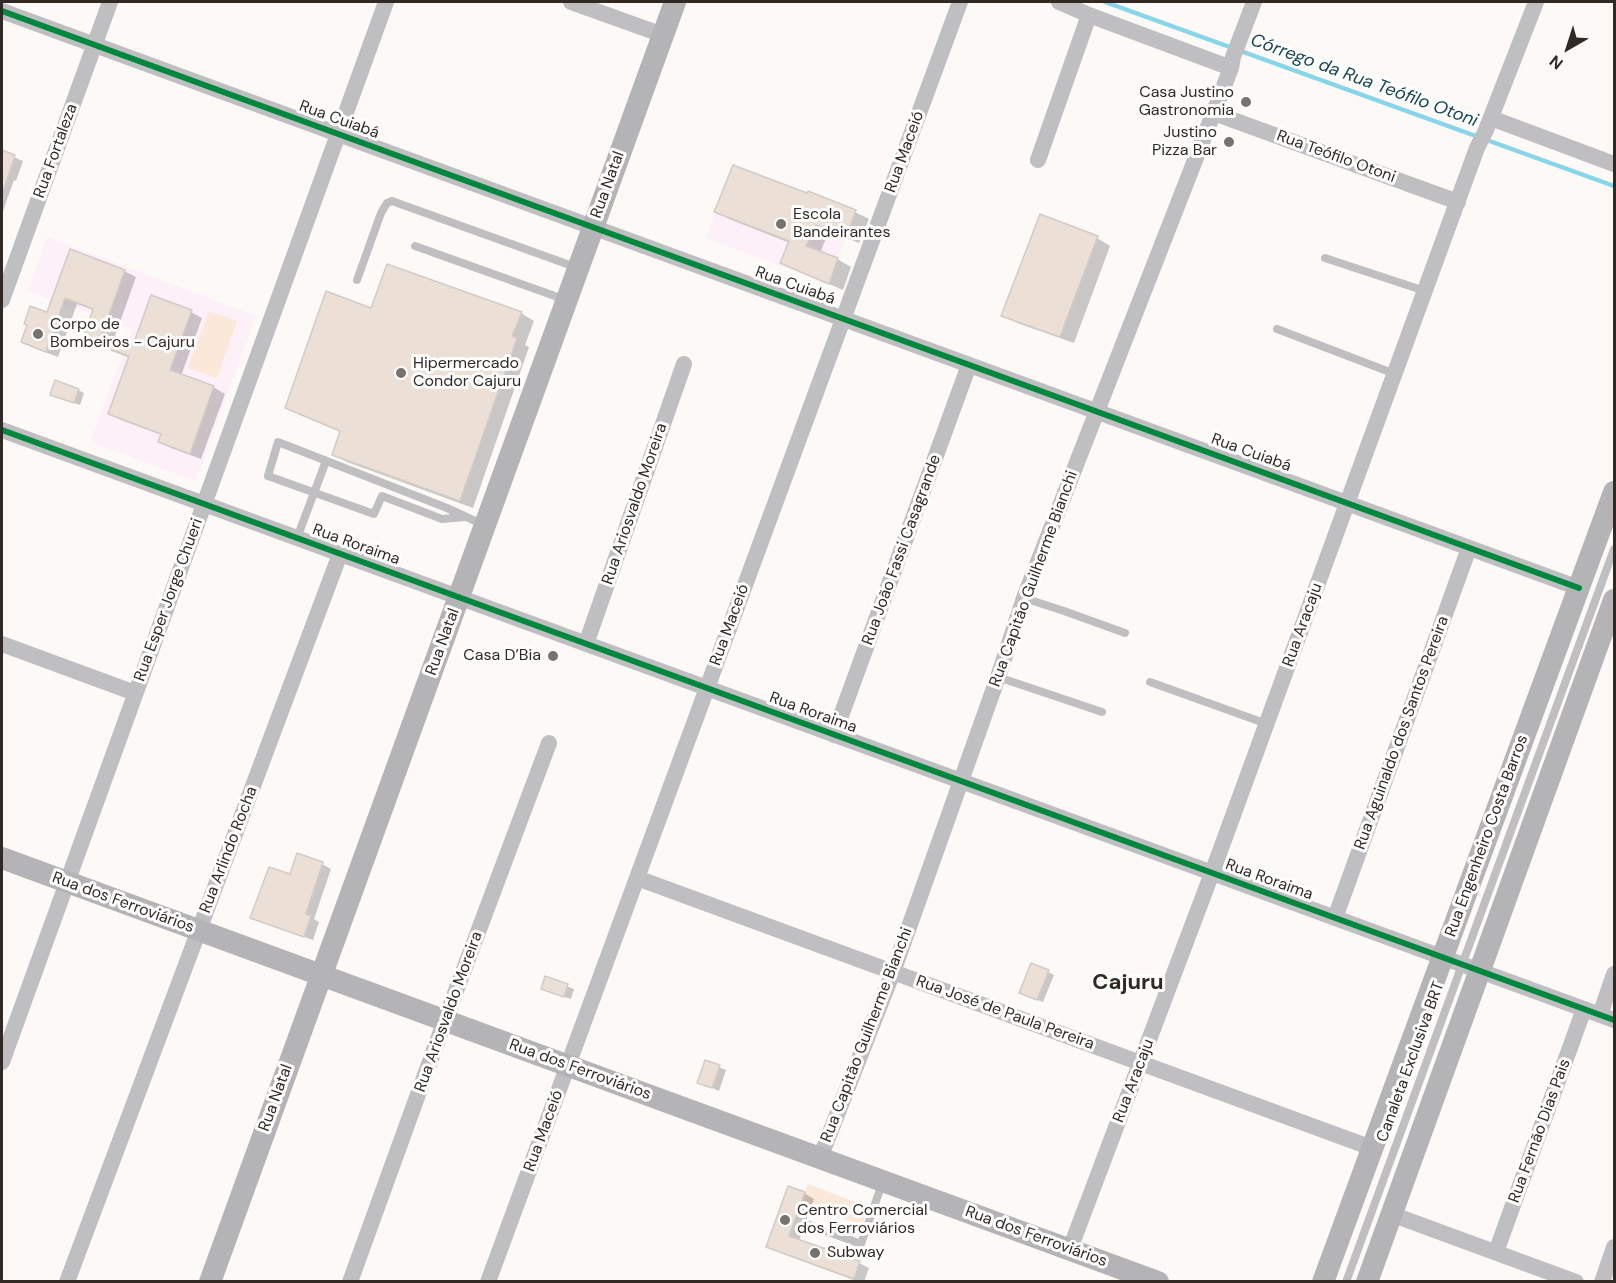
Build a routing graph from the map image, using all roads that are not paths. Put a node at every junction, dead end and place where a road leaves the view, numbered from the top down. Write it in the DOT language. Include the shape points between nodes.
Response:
graph roads {
  1 [pos="110,2"];
  2 [pos="386,2"];
  3 [pos="571,2"];
  4 [pos="675,2"];
  5 [pos="960,2"];
  6 [pos="1059,2"];
  7 [pos="1254,2"];
  8 [pos="1536,2"];
  9 [pos="2,11"];
  10 [pos="1089,15"];
  11 [pos="663,35"];
  12 [pos="95,45"];
  13 [pos="1232,63"];
  14 [pos="1214,113"];
  15 [pos="1489,124"];
  16 [pos="338,134"];
  17 [pos="1038,160"];
  18 [pos="1614,164"];
  19 [pos="1458,202"];
  20 [pos="593,227"];
  21 [pos="415,246"];
  22 [pos="1325,258"];
  23 [pos="578,268"];
  24 [pos="357,280"];
  25 [pos="1425,291"];
  26 [pos="2,300"];
  27 [pos="567,300"];
  28 [pos="843,318"];
  29 [pos="1277,329"];
  30 [pos="684,364"];
  31 [pos="969,365"];
  32 [pos="1395,374"];
  33 [pos="1096,411"];
  34 [pos="2,430"];
  35 [pos="326,461"];
  36 [pos="315,492"];
  37 [pos="1614,492"];
  38 [pos="204,504"];
  39 [pos="1349,504"];
  40 [pos="475,522"];
  41 [pos="297,538"];
  42 [pos="1469,548"];
  43 [pos="1614,549"];
  44 [pos="340,554"];
  45 [pos="1579,588"];
  46 [pos="459,597"];
  47 [pos="1024,598"];
  48 [pos="1614,600"];
  49 [pos="1125,633"];
  50 [pos="2,644"];
  51 [pos="586,644"];
  52 [pos="998,677"];
  53 [pos="1150,682"];
  54 [pos="707,688"];
  55 [pos="135,693"];
  56 [pos="1102,712"];
  57 [pos="1267,724"];
  58 [pos="834,735"];
  59 [pos="549,743"];
  60 [pos="961,781"];
  61 [pos="2,858"];
  62 [pos="1212,873"];
  63 [pos="637,878"];
  64 [pos="67,882"];
  65 [pos="1335,918"];
  66 [pos="199,930"];
  67 [pos="1461,964"];
  68 [pos="892,972"];
  69 [pos="1614,974"];
  70 [pos="321,975"];
  71 [pos="1584,1009"];
  72 [pos="1607,1018"];
  73 [pos="445,1020"];
  74 [pos="2,1062"];
  75 [pos="1141,1063"];
  76 [pos="568,1065"];
  77 [pos="1372,1148"];
  78 [pos="820,1158"];
  79 [pos="884,1181"];
  80 [pos="1391,1214"];
  81 [pos="807,1224"];
  82 [pos="1614,1247"];
  83 [pos="1070,1249"];
  84 [pos="1496,1252"];
  85 [pos="67,1281"];
  86 [pos="210,1281"];
  87 [pos="350,1281"];
  88 [pos="488,1281"];
  89 [pos="1158,1281"];
  90 [pos="1323,1281"];
  91 [pos="1346,1281"];
  92 [pos="1367,1281"];
  93 [pos="1576,1281"];
  94 [pos="1602,1281"];
  1 -- 12 [label="street, Rua Fortaleza"];
  2 -- 16 [label="street, Rua Esper Jorge Chueri"];
  3 -- 11 [label="street"];
  4 -- 11 [label="street, Rua Natal"];
  5 -- 28 [label="street, Rua Maceió"];
  6 -- 10 [label="street"];
  7 -- 13 [label="street, Rua Capitão Guilherme Bianchi"];
  8 -- 15 [label="street, Rua Aracaju"];
  9 -- 12 [label="street, Rua Cuiabá"];
  10 -- 13 [label="street"];
  10 -- 17 [label="street"];
  11 -- 20 [label="street, Rua Natal"];
  12 -- 16 [label="street, Rua Cuiabá"];
  12 -- 26 [label="street, Rua Fortaleza"];
  13 -- 14 [label="street, Rua Capitão Guilherme Bianchi"];
  14 -- 19 [label="street, Rua Teófilo Otoni"];
  14 -- 33 [label="street, Rua Capitão Guilherme Bianchi"];
  15 -- 18 [label="street"];
  15 -- 19 [label="street, Rua Aracaju"];
  16 -- 20 [label="street, Rua Cuiabá"];
  16 -- 38 [label="street, Rua Esper Jorge Chueri"];
  19 -- 25 [label="street, Rua Aracaju"];
  20 -- 23 [label="street, Rua Natal"];
  20 -- 28 [label="street, Rua Cuiabá"];
  21 -- 27 [label="lane"];
  22 -- 25 [label="lane"];
  23 -- 24 [label="lane" via="392,201 387,202 381,213"];
  23 -- 27 [label="street, Rua Natal"];
  25 -- 32 [label="street, Rua Aracaju"];
  27 -- 40 [label="street, Rua Natal"];
  28 -- 31 [label="street, Rua Cuiabá"];
  28 -- 54 [label="street, Rua Maceió"];
  29 -- 32 [label="lane"];
  30 -- 51 [label="street, Rua Ariosvaldo Moreira"];
  31 -- 33 [label="street, Rua Cuiabá"];
  31 -- 58 [label="street, Rua João Fassi Casagrande"];
  32 -- 39 [label="street, Rua Aracaju"];
  33 -- 39 [label="street, Rua Cuiabá"];
  33 -- 47 [label="street, Rua Capitão Guilherme Bianchi"];
  34 -- 38 [label="street, Rua Roraima"];
  35 -- 36 [label="lane"];
  35 -- 36 [label="lane" via="278,442 268,476"];
  35 -- 40 [label="lane"];
  36 -- 40 [label="lane" via="374,514 382,496 442,519"];
  36 -- 41 [label="lane"];
  37 -- 45 [label="street, Rua Engenheiro Costa Barros"];
  38 -- 41 [label="street, Rua Roraima"];
  38 -- 55 [label="street, Rua Esper Jorge Chueri"];
  39 -- 42 [label="street, Rua Cuiabá"];
  39 -- 57 [label="street, Rua Aracaju"];
  40 -- 46 [label="street, Rua Natal"];
  41 -- 44 [label="street, Rua Roraima"];
  42 -- 45 [label="street, Rua Cuiabá"];
  42 -- 65 [label="street, Rua Aguinaldo dos Santos Pereira"];
  43 -- 67 [label="lane, Canaleta Exclusiva BRT"];
  44 -- 46 [label="street, Rua Roraima"];
  44 -- 66 [label="street, Rua Arlindo Rocha"];
  45 -- 67 [label="street, Rua Engenheiro Costa Barros"];
  46 -- 51 [label="street, Rua Roraima"];
  46 -- 70 [label="street, Rua Natal"];
  47 -- 49 [label="lane"];
  47 -- 52 [label="street, Rua Capitão Guilherme Bianchi"];
  48 -- 67 [label="street, Rua Engenheiro Costa Barros"];
  50 -- 55 [label="street"];
  51 -- 54 [label="street, Rua Roraima"];
  52 -- 56 [label="lane"];
  52 -- 60 [label="street, Rua Capitão Guilherme Bianchi"];
  53 -- 57 [label="lane"];
  54 -- 58 [label="street, Rua Roraima"];
  54 -- 63 [label="street, Rua Maceió"];
  55 -- 64 [label="street, Rua Esper Jorge Chueri"];
  57 -- 62 [label="street, Rua Aracaju"];
  58 -- 60 [label="street, Rua Roraima"];
  59 -- 73 [label="street, Rua Ariosvaldo Moreira"];
  60 -- 62 [label="street, Rua Roraima"];
  60 -- 68 [label="street, Rua Capitão Guilherme Bianchi"];
  61 -- 64 [label="street, Rua dos Ferroviários"];
  62 -- 65 [label="street, Rua Roraima"];
  62 -- 75 [label="street, Rua Aracaju"];
  63 -- 68 [label="street, Rua José de Paula Pereira"];
  63 -- 76 [label="street, Rua Maceió"];
  64 -- 66 [label="street, Rua dos Ferroviários"];
  64 -- 74 [label="street, Rua Esper Jorge Chueri"];
  65 -- 67 [label="street, Rua Roraima"];
  66 -- 70 [label="street, Rua dos Ferroviários"];
  66 -- 85 [label="street, Rua Arlindo Rocha"];
  67 -- 71 [label="street, Rua Roraima"];
  67 -- 77 [label="street, Rua Engenheiro Costa Barros"];
  67 -- 80 [label="street, Rua Engenheiro Costa Barros"];
  67 -- 91 [label="lane, Canaleta Exclusiva BRT"];
  68 -- 75 [label="street, Rua José de Paula Pereira"];
  68 -- 78 [label="street, Rua Capitão Guilherme Bianchi"];
  69 -- 72 [label="street"];
  70 -- 73 [label="street, Rua dos Ferroviários"];
  70 -- 86 [label="street, Rua Natal"];
  71 -- 72 [label="street, Rua Roraima"];
  71 -- 84 [label="street, Rua Fernão Dias Pais"];
  73 -- 76 [label="street, Rua dos Ferroviários"];
  73 -- 87 [label="street, Rua Ariosvaldo Moreira"];
  75 -- 77 [label="street, Rua José de Paula Pereira"];
  75 -- 83 [label="street, Rua Aracaju"];
  76 -- 78 [label="street, Rua dos Ferroviários"];
  76 -- 88 [label="street, Rua Maceió"];
  77 -- 90 [label="street, Rua Engenheiro Costa Barros"];
  78 -- 79 [label="street, Rua dos Ferroviários"];
  79 -- 81 [label="lane" via="861,1244"];
  79 -- 83 [label="street, Rua dos Ferroviários"];
  80 -- 84 [label="street"];
  80 -- 92 [label="street, Rua Engenheiro Costa Barros"];
  82 -- 94 [label="street"];
  83 -- 89 [label="street, Rua dos Ferroviários"];
  84 -- 93 [label="street"];
}
